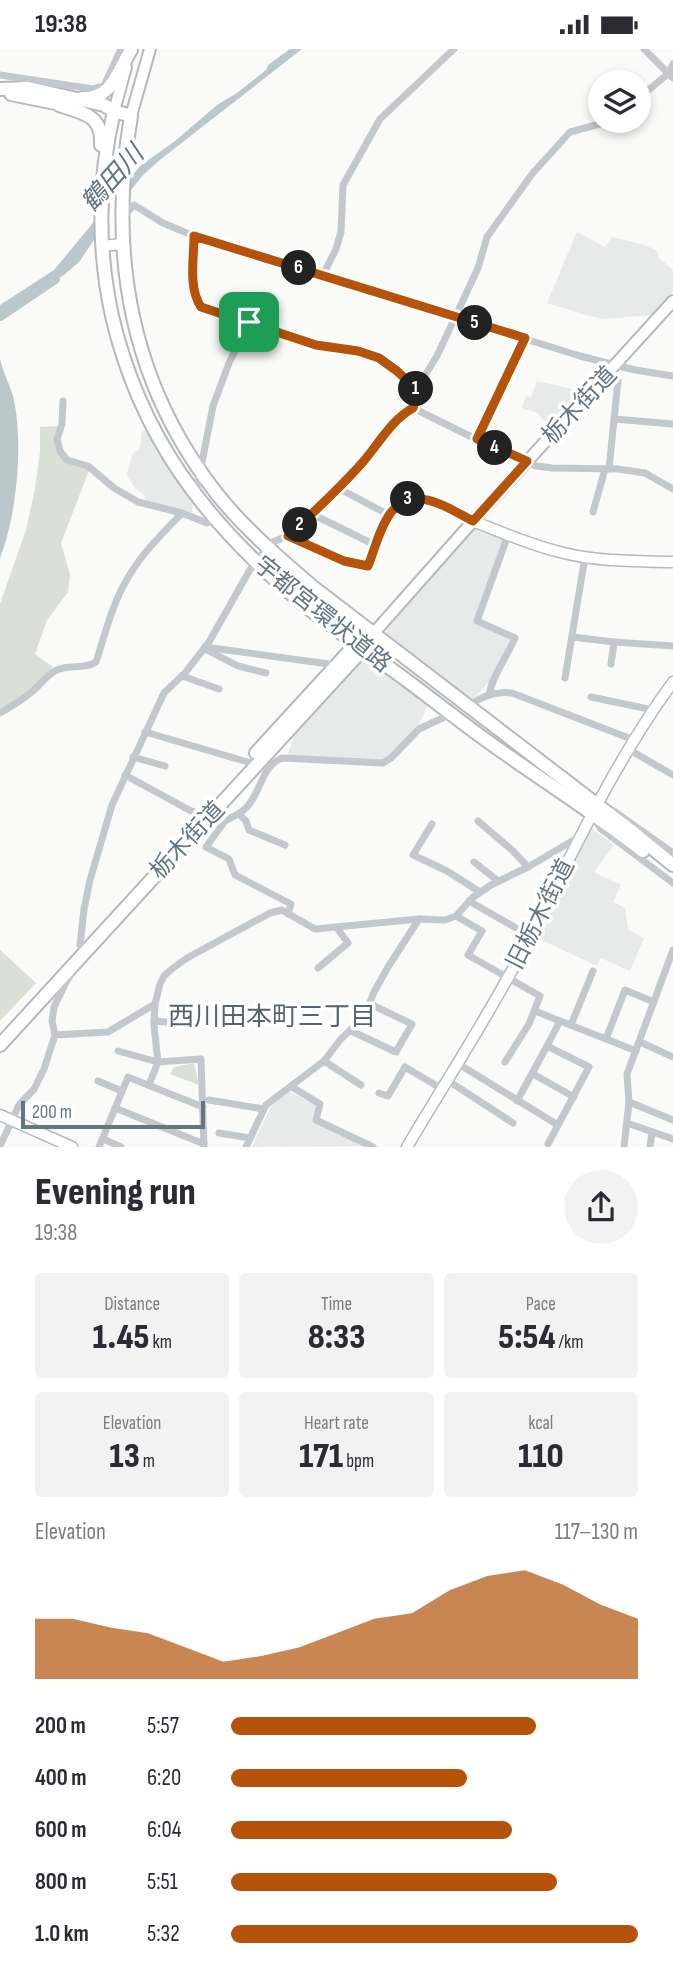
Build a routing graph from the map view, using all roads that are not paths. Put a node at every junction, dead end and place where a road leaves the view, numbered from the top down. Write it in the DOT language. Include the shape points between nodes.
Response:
graph roads {
  1 [pos="128,49"];
  2 [pos="454,49"];
  3 [pos="644,49"];
  4 [pos="149,53"];
  5 [pos="673,64"];
  6 [pos="0,75"];
  7 [pos="671,75"];
  8 [pos="651,89"];
  9 [pos="0,91"];
  10 [pos="64,96"];
  11 [pos="43,101"];
  12 [pos="114,111"];
  13 [pos="131,116"];
  14 [pos="588,127"];
  15 [pos="103,173"];
  16 [pos="122,219"];
  17 [pos="194,236"];
  18 [pos="102,243"];
  19 [pos="122,244"];
  20 [pos="323,275"];
  21 [pos="673,301"];
  22 [pos="455,317"];
  23 [pos="249,322"];
  24 [pos="525,338"];
  25 [pos="613,367"];
  26 [pos="673,376"];
  27 [pos="418,391"];
  28 [pos="63,401"];
  29 [pos="413,408"];
  30 [pos="614,419"];
  31 [pos="673,424"];
  32 [pos="477,439"];
  33 [pos="527,461"];
  34 [pos="607,469"];
  35 [pos="201,470"];
  36 [pos="338,488"];
  37 [pos="673,489"];
  38 [pos="196,497"];
  39 [pos="593,512"];
  40 [pos="182,513"];
  41 [pos="312,514"];
  42 [pos="390,515"];
  43 [pos="214,518"];
  44 [pos="473,521"];
  45 [pos="508,535"];
  46 [pos="288,536"];
  47 [pos="374,545"];
  48 [pos="267,548"];
  49 [pos="585,557"];
  50 [pos="256,561"];
  51 [pos="673,562"];
  52 [pos="373,634"];
  53 [pos="572,637"];
  54 [pos="614,642"];
  55 [pos="673,646"];
  56 [pos="360,647"];
  57 [pos="205,648"];
  58 [pos="611,664"];
  59 [pos="336,665"];
  60 [pos="265,673"];
  61 [pos="182,676"];
  62 [pos="565,678"];
  63 [pos="672,687"];
  64 [pos="219,689"];
  65 [pos="489,695"];
  66 [pos="590,697"];
  67 [pos="469,706"];
  68 [pos="653,711"];
  69 [pos="0,713"];
  70 [pos="451,714"];
  71 [pos="145,732"];
  72 [pos="634,740"];
  73 [pos="628,749"];
  74 [pos="133,757"];
  75 [pos="248,762"];
  76 [pos="165,766"];
  77 [pos="125,775"];
  78 [pos="673,775"];
  79 [pos="595,810"];
  80 [pos="239,814"];
  81 [pos="204,816"];
  82 [pos="225,821"];
  83 [pos="478,821"];
  84 [pos="432,824"];
  85 [pos="579,837"];
  86 [pos="285,845"];
  87 [pos="673,853"];
  88 [pos="474,862"];
  89 [pos="673,865"];
  90 [pos="528,867"];
  91 [pos="673,874"];
  92 [pos="498,881"];
  93 [pos="673,883"];
  94 [pos="480,892"];
  95 [pos="470,901"];
  96 [pos="288,913"];
  97 [pos="456,916"];
  98 [pos="419,919"];
  99 [pos="337,928"];
  100 [pos="530,936"];
  101 [pos="80,945"];
  102 [pos="673,950"];
  103 [pos="318,968"];
  104 [pos="593,971"];
  105 [pos="74,972"];
  106 [pos="508,978"];
  107 [pos="654,1002"];
  108 [pos="155,1004"];
  109 [pos="370,1004"];
  110 [pos="535,1011"];
  111 [pos="200,1013"];
  112 [pos="154,1021"];
  113 [pos="560,1021"];
  114 [pos="571,1025"];
  115 [pos="351,1031"];
  116 [pos="0,1032"];
  117 [pos="55,1035"];
  118 [pos="606,1039"];
  119 [pos="640,1042"];
  120 [pos="0,1045"];
  121 [pos="547,1046"];
  122 [pos="118,1051"];
  123 [pos="636,1051"];
  124 [pos="673,1057"];
  125 [pos="324,1061"];
  126 [pos="158,1062"];
  127 [pos="505,1062"];
  128 [pos="457,1063"];
  129 [pos="533,1074"];
  130 [pos="98,1081"];
  131 [pos="444,1084"];
  132 [pos="149,1085"];
  133 [pos="362,1085"];
  134 [pos="292,1087"];
  135 [pos="122,1091"];
  136 [pos="379,1093"];
  137 [pos="574,1097"];
  138 [pos="209,1101"];
  139 [pos="517,1101"];
  140 [pos="629,1102"];
  141 [pos="203,1107"];
  142 [pos="115,1108"];
  143 [pos="264,1109"];
  144 [pos="0,1115"];
  145 [pos="12,1121"];
  146 [pos="673,1121"];
  147 [pos="513,1123"];
  148 [pos="627,1123"];
  149 [pos="558,1125"];
  150 [pos="652,1132"];
  151 [pos="219,1133"];
  152 [pos="250,1138"];
  153 [pos="673,1139"];
  154 [pos="101,1143"];
  155 [pos="548,1144"];
  156 [pos="204,1145"];
  157 [pos="0,1146"];
  158 [pos="72,1146"];
  159 [pos="121,1146"];
  160 [pos="246,1146"];
  161 [pos="373,1146"];
  162 [pos="407,1146"];
  163 [pos="624,1146"];
  164 [pos="650,1146"];
  1 -- 4 [label="street"];
  1 -- 6 [label="street" via="104,86 93,89"];
  1 -- 10 [label="highway" via="114,84 100,95"];
  1 -- 12 [label="main road, 宇都宮環状道路"];
  2 -- 20 [label="street" via="380,119 343,185 341,232"];
  3 -- 7 [label="street"];
  4 -- 13 [label="main road, 宇都宮環状道路"];
  5 -- 7 [label="street"];
  7 -- 8 [label="street"];
  9 -- 10 [label="highway" via="29,88"];
  9 -- 11 [label="highway"];
  10 -- 12 [label="highway"];
  11 -- 12 [label="highway"];
  11 -- 15 [label="highway" via="94,119 101,130"];
  12 -- 13 [label="highway"];
  12 -- 15 [label="highway, 宇都宮環状道路"];
  13 -- 16 [label="highway, 宇都宮環状道路"];
  14 -- 22 [label="street" via="570,132 532,174 487,237"];
  15 -- 18 [label="highway, 宇都宮環状道路"];
  16 -- 17 [label="street" via="134,205"];
  16 -- 19 [label="highway, 宇都宮環状道路"];
  17 -- 20 [label="street"];
  17 -- 23 [label="street" via="197,301 201,307"];
  18 -- 19 [label="street"];
  18 -- 38 [label="highway, 宇都宮環状道路" via="110,306 129,374 167,456"];
  19 -- 35 [label="highway, 宇都宮環状道路" via="132,316 148,367 176,430"];
  20 -- 22 [label="street"];
  21 -- 25 [label="main road, 栃木街道"];
  22 -- 24 [label="street"];
  22 -- 27 [label="street"];
  23 -- 27 [label="street" via="316,345 379,358"];
  23 -- 35 [label="street" via="213,406"];
  24 -- 25 [label="street"];
  24 -- 32 [label="street"];
  25 -- 26 [label="street"];
  25 -- 30 [label="street" via="618,380"];
  25 -- 33 [label="main road, 栃木街道"];
  27 -- 29 [label="street"];
  28 -- 40 [label="street" via="57,439 67,460 89,465 138,502"];
  29 -- 32 [label="street"];
  29 -- 36 [label="street" via="401,415"];
  30 -- 31 [label="street"];
  30 -- 34 [label="street"];
  32 -- 33 [label="street"];
  33 -- 34 [label="street" via="552,468"];
  33 -- 44 [label="main road, 栃木街道"];
  34 -- 37 [label="street" via="645,473"];
  34 -- 39 [label="street"];
  35 -- 38 [label="street"];
  35 -- 48 [label="highway, 宇都宮環状道路"];
  36 -- 41 [label="street"];
  36 -- 42 [label="street"];
  38 -- 43 [label="highway, 宇都宮環状道路"];
  40 -- 43 [label="street" via="207,523"];
  40 -- 69 [label="street" via="127,577 96,663 57,670"];
  41 -- 46 [label="street"];
  41 -- 47 [label="street"];
  42 -- 44 [label="street" via="398,504 411,498 428,500"];
  42 -- 47 [label="street"];
  43 -- 50 [label="highway, 宇都宮環状道路"];
  44 -- 45 [label="street"];
  44 -- 52 [label="main road, 栃木街道"];
  45 -- 49 [label="street"];
  45 -- 65 [label="street" via="477,621 515,638"];
  46 -- 47 [label="street" via="344,561 368,566"];
  46 -- 48 [label="street"];
  48 -- 50 [label="street"];
  48 -- 52 [label="highway, 宇都宮環状道路"];
  49 -- 51 [label="street"];
  49 -- 53 [label="street"];
  50 -- 56 [label="highway, 宇都宮環状道路"];
  50 -- 57 [label="street"];
  52 -- 56 [label="highway, 栃木街道"];
  52 -- 67 [label="highway, 宇都宮環状道路"];
  53 -- 54 [label="street"];
  53 -- 62 [label="street"];
  54 -- 55 [label="street"];
  54 -- 58 [label="street"];
  56 -- 59 [label="highway, 栃木街道"];
  56 -- 70 [label="highway, 宇都宮環状道路"];
  56 -- 81 [label="highway, 栃木街道"];
  57 -- 59 [label="street"];
  57 -- 60 [label="street" via="238,666"];
  57 -- 61 [label="street"];
  59 -- 75 [label="highway, 栃木街道"];
  61 -- 64 [label="street"];
  61 -- 71 [label="street" via="164,693"];
  63 -- 68 [label="street, 旧栃木街道"];
  65 -- 67 [label="street"];
  65 -- 72 [label="street" via="517,694"];
  66 -- 68 [label="street"];
  67 -- 79 [label="highway, 宇都宮環状道路"];
  68 -- 72 [label="street, 旧栃木街道"];
  70 -- 79 [label="highway, 宇都宮環状道路"];
  70 -- 80 [label="street" via="427,723 383,763 282,758 265,772 250,804"];
  71 -- 74 [label="street"];
  71 -- 75 [label="street"];
  72 -- 73 [label="street, 旧栃木街道"];
  73 -- 78 [label="street"];
  73 -- 79 [label="street, 旧栃木街道"];
  74 -- 76 [label="street"];
  74 -- 77 [label="street"];
  75 -- 81 [label="highway, 栃木街道"];
  77 -- 81 [label="street"];
  77 -- 101 [label="street" via="90,880"];
  79 -- 85 [label="street, 旧栃木街道"];
  79 -- 87 [label="street" via="614,811"];
  79 -- 89 [label="highway, 宇都宮環状道路" via="631,830"];
  79 -- 91 [label="highway, 宇都宮環状道路"];
  79 -- 93 [label="street" via="601,829"];
  80 -- 82 [label="street"];
  80 -- 86 [label="street" via="249,830"];
  81 -- 82 [label="street"];
  81 -- 101 [label="highway, 栃木街道"];
  81 -- 120 [label="highway, 栃木街道"];
  82 -- 96 [label="street" via="206,848 229,859 236,875 291,904"];
  83 -- 90 [label="street"];
  84 -- 94 [label="street" via="413,855"];
  85 -- 90 [label="street"];
  85 -- 100 [label="street, 旧栃木街道"];
  88 -- 92 [label="street"];
  90 -- 92 [label="street"];
  92 -- 94 [label="street"];
  94 -- 95 [label="street"];
  95 -- 97 [label="street"];
  95 -- 100 [label="street"];
  96 -- 99 [label="street" via="315,929"];
  96 -- 108 [label="street" via="270,913 173,968 160,984"];
  97 -- 98 [label="street"];
  97 -- 106 [label="street" via="482,931 468,955"];
  98 -- 99 [label="street"];
  98 -- 109 [label="street"];
  99 -- 103 [label="street" via="348,943"];
  100 -- 106 [label="street, 旧栃木街道"];
  101 -- 116 [label="highway, 栃木街道"];
  102 -- 107 [label="street"];
  104 -- 114 [label="street"];
  105 -- 117 [label="street" via="54,1007"];
  106 -- 110 [label="street" via="540,996"];
  106 -- 128 [label="street, 旧栃木街道"];
  107 -- 118 [label="street" via="625,990"];
  107 -- 119 [label="street"];
  108 -- 112 [label="street"];
  108 -- 117 [label="street" via="108,1032"];
  109 -- 115 [label="street"];
  109 -- 115 [label="street" via="412,1024 396,1052"];
  110 -- 113 [label="street"];
  110 -- 127 [label="street"];
  111 -- 112 [label="street" via="191,1024"];
  112 -- 126 [label="street"];
  113 -- 114 [label="street"];
  113 -- 121 [label="street"];
  114 -- 118 [label="street"];
  115 -- 125 [label="street"];
  117 -- 145 [label="street" via="39,1079"];
  118 -- 123 [label="street"];
  119 -- 123 [label="street"];
  119 -- 124 [label="street"];
  121 -- 129 [label="street"];
  121 -- 137 [label="street" via="589,1067"];
  122 -- 126 [label="street"];
  123 -- 140 [label="street" via="627,1075"];
  125 -- 133 [label="street"];
  125 -- 134 [label="street"];
  126 -- 132 [label="street"];
  126 -- 141 [label="street" via="201,1059"];
  128 -- 131 [label="street, 旧栃木街道"];
  128 -- 139 [label="street"];
  129 -- 137 [label="street"];
  129 -- 139 [label="street"];
  130 -- 135 [label="street"];
  131 -- 136 [label="street" via="405,1067 388,1096"];
  131 -- 147 [label="street"];
  131 -- 162 [label="street, 旧栃木街道"];
  132 -- 135 [label="street" via="128,1077"];
  132 -- 141 [label="street"];
  134 -- 143 [label="street"];
  134 -- 161 [label="street" via="320,1104 316,1120"];
  135 -- 142 [label="street"];
  137 -- 149 [label="street"];
  138 -- 143 [label="street"];
  139 -- 149 [label="street"];
  140 -- 146 [label="street"];
  140 -- 148 [label="street"];
  141 -- 156 [label="street"];
  142 -- 154 [label="street"];
  142 -- 156 [label="street"];
  143 -- 152 [label="street"];
  144 -- 145 [label="street"];
  145 -- 157 [label="street"];
  145 -- 158 [label="street"];
  148 -- 150 [label="street"];
  148 -- 163 [label="street"];
  149 -- 155 [label="street"];
  150 -- 153 [label="street"];
  150 -- 164 [label="street"];
  151 -- 152 [label="street"];
  152 -- 160 [label="street"];
  154 -- 159 [label="street"];
}
